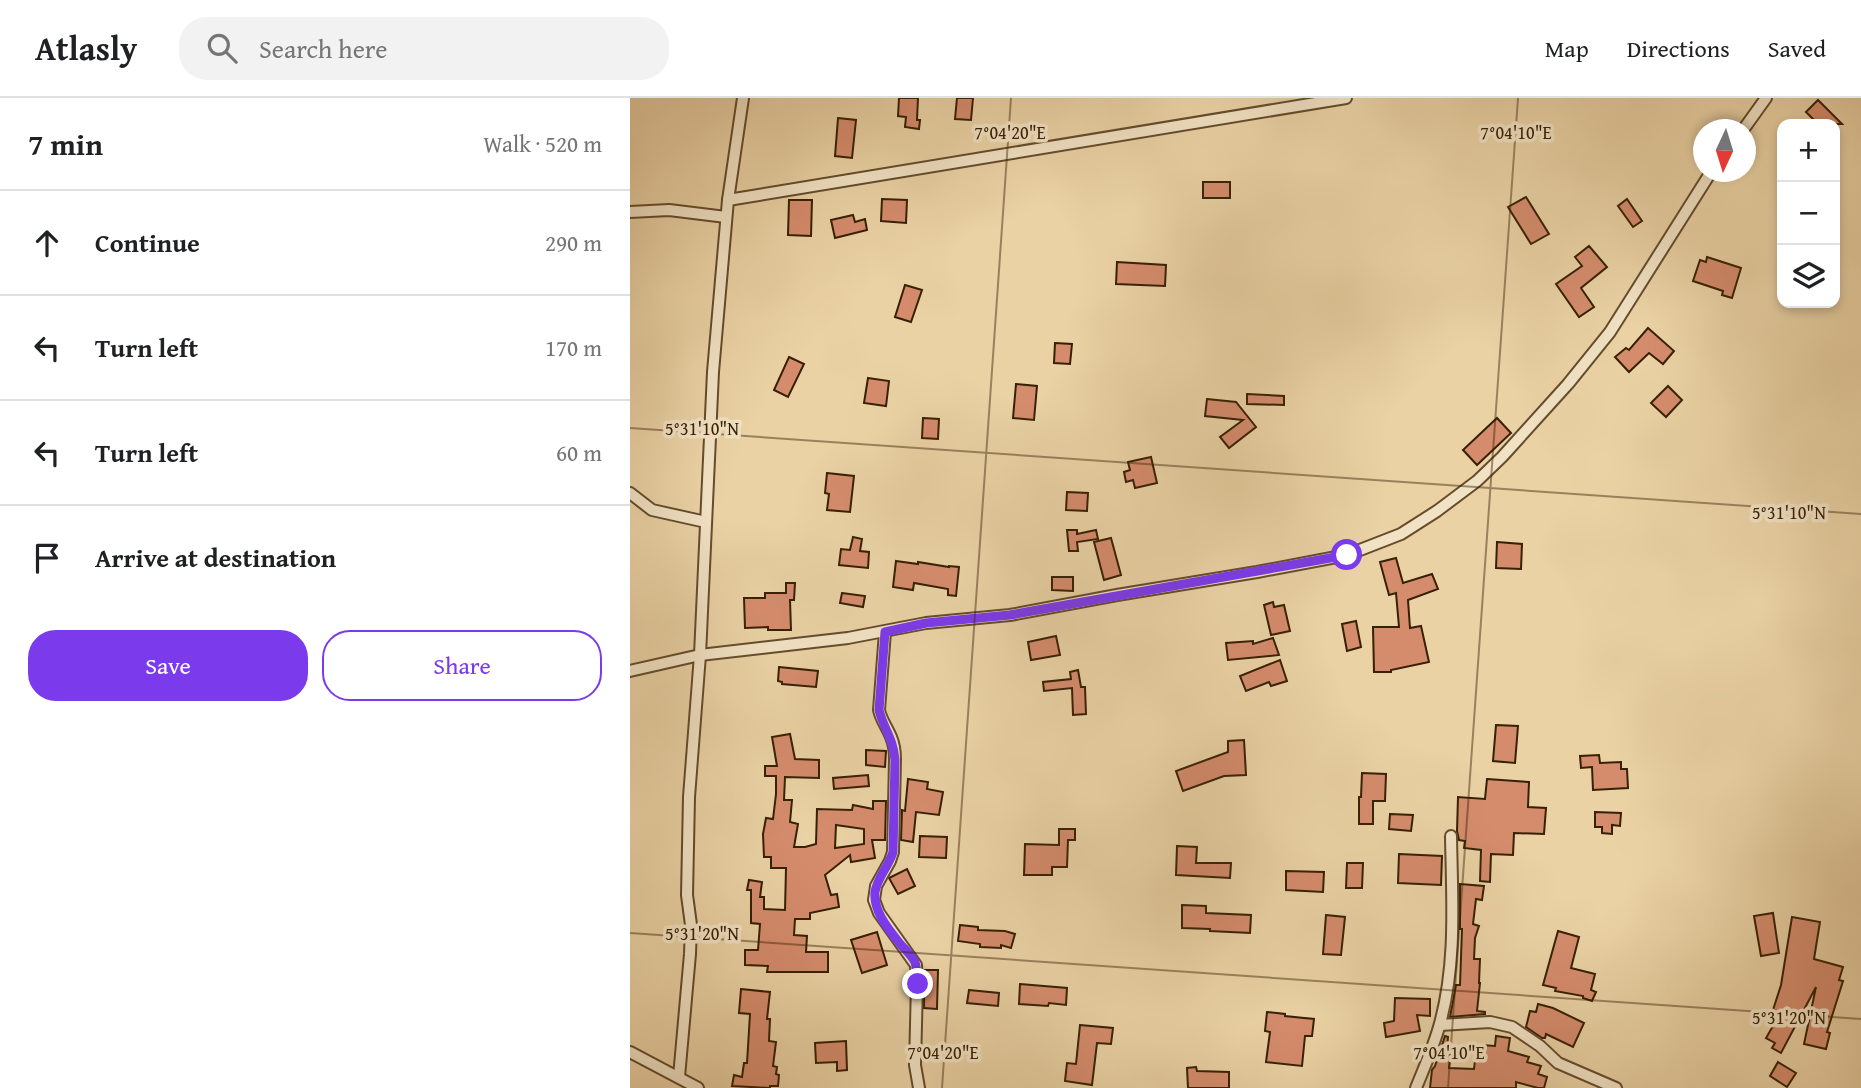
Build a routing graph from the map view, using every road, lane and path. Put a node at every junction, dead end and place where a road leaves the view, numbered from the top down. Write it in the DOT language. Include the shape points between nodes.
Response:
graph roads {
  1 [pos="743,98"];
  2 [pos="1346,98"];
  3 [pos="1766,98"];
  4 [pos="1751,119"];
  5 [pos="1705,182"];
  6 [pos="728,200"];
  7 [pos="630,212"];
  8 [pos="726,217"];
  9 [pos="630,494"];
  10 [pos="706,522"];
  11 [pos="885,632"];
  12 [pos="700,655"];
  13 [pos="630,671"];
  14 [pos="1451,836"];
  15 [pos="1440,1025"];
  16 [pos="630,1052"];
  17 [pos="679,1077"];
  18 [pos="698,1088"];
  19 [pos="919,1088"];
  20 [pos="1416,1088"];
  21 [pos="1616,1088"];
  1 -- 6 [label="street"];
  2 -- 6 [label="street"];
  3 -- 4 [label="street"];
  5 -- 11 [label="street" via="1610,332 1568,384 1477,481 1401,534 1347,555 1010,615"];
  6 -- 8 [label="street"];
  7 -- 8 [label="street" via="669,210"];
  8 -- 10 [label="street"];
  9 -- 10 [label="street" via="652,510"];
  10 -- 12 [label="street"];
  11 -- 12 [label="street"];
  11 -- 19 [label="street" via="879,710 894,745 893,852 874,900 916,965"];
  12 -- 13 [label="street"];
  12 -- 17 [label="street" via="689,797 690,954"];
  14 -- 15 [label="street" via="1452,938"];
  15 -- 20 [label="street"];
  15 -- 21 [label="street" via="1490,1022 1512,1027 1558,1063"];
  16 -- 17 [label="street"];
  17 -- 18 [label="street"];
}
